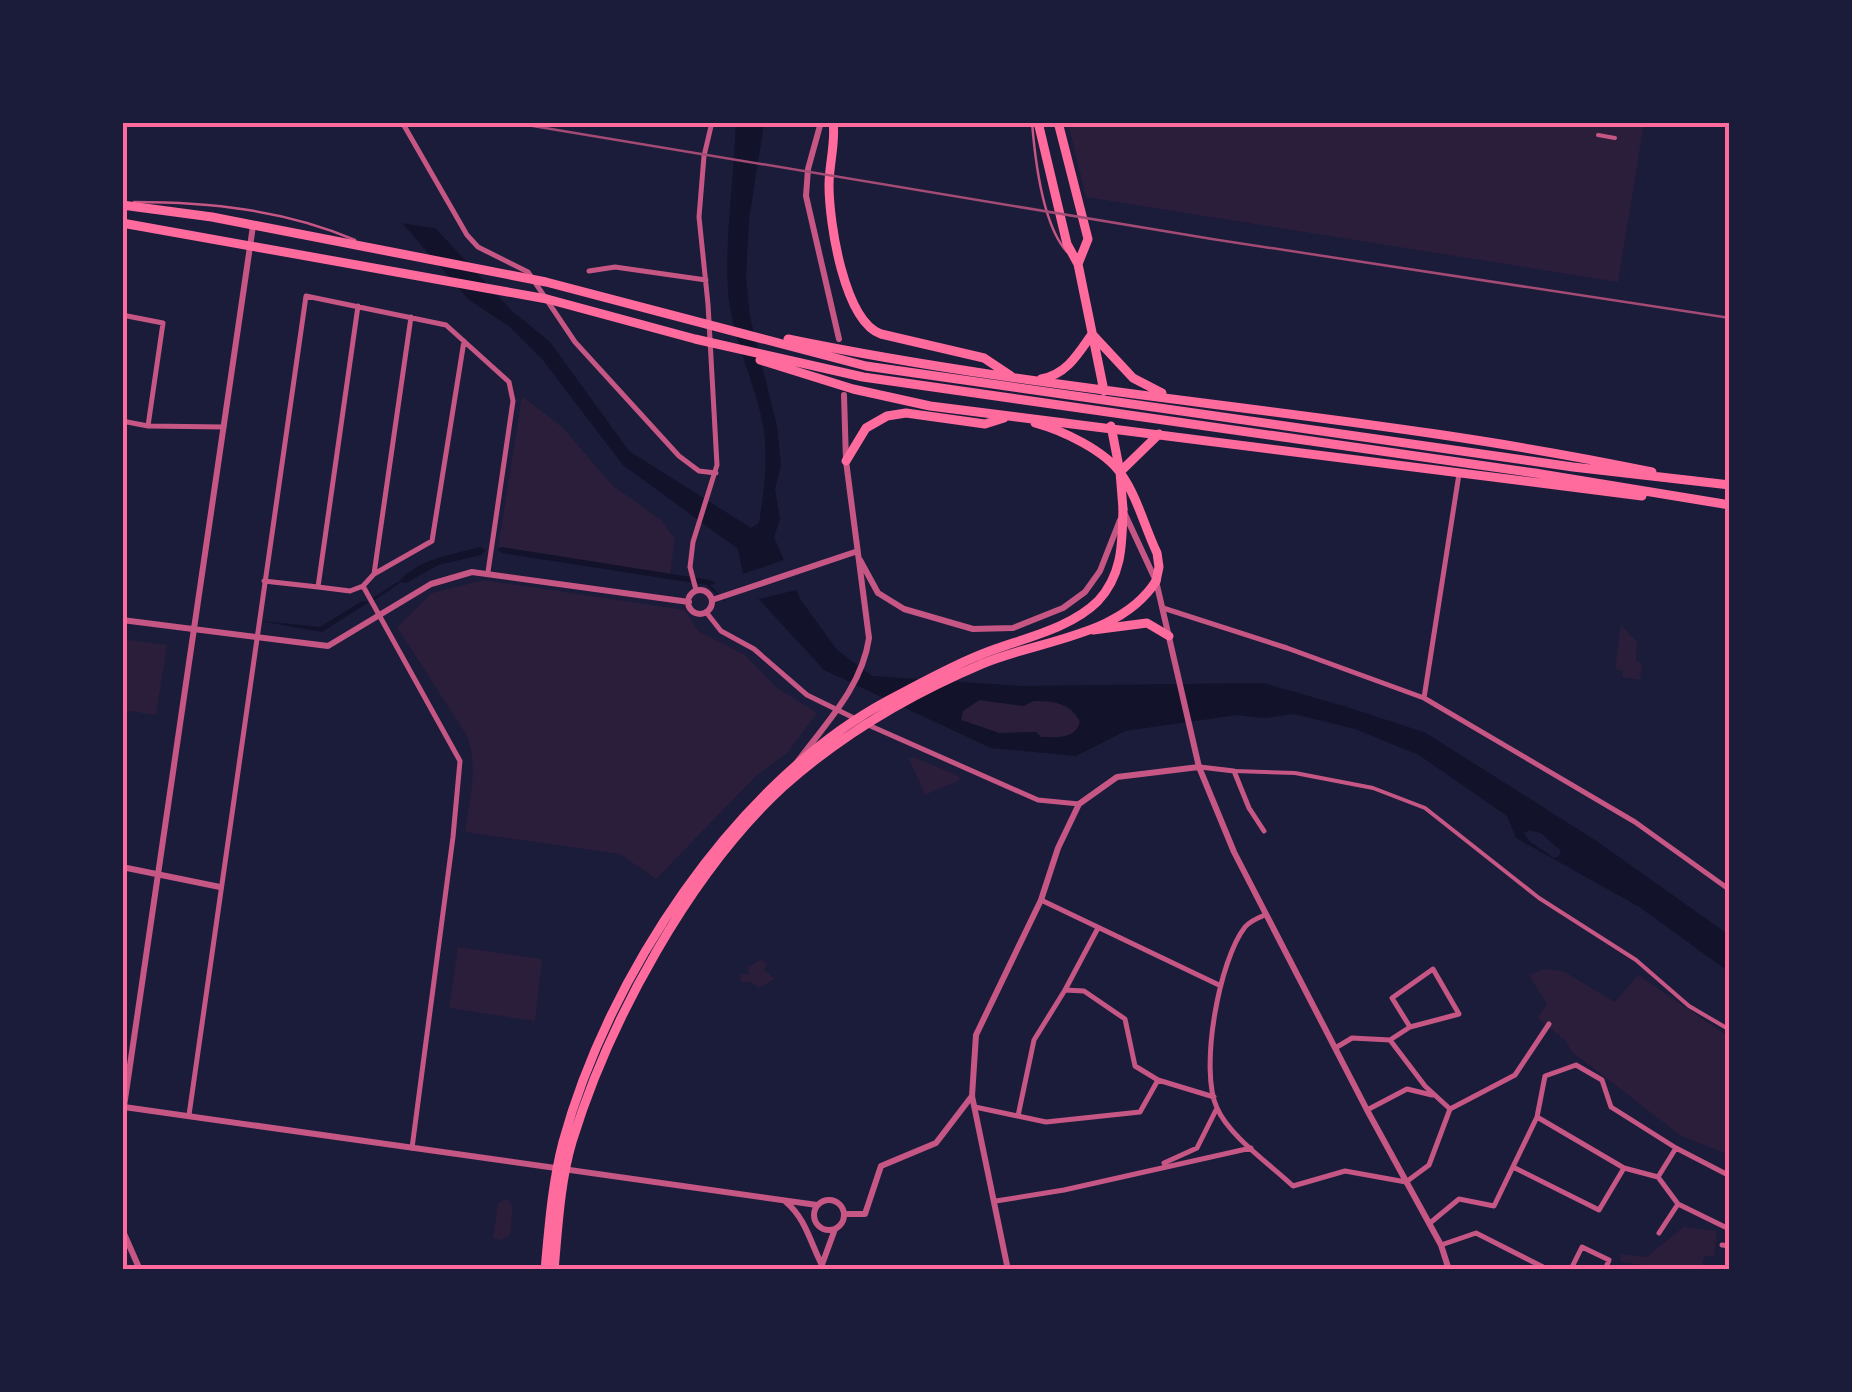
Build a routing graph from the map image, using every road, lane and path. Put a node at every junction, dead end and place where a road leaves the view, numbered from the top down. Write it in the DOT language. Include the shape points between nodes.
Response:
graph roads {
  1 [pos="402,122"];
  2 [pos="712,122"];
  3 [pos="821,122"];
  4 [pos="833,122"];
  5 [pos="1035,122"];
  6 [pos="1058,122"];
  7 [pos="1598,136"];
  8 [pos="1615,138"];
  9 [pos="122,204"];
  10 [pos="122,223"];
  11 [pos="253,226"];
  12 [pos="250,244"];
  13 [pos="375,248"];
  14 [pos="1078,264"];
  15 [pos="589,271"];
  16 [pos="706,280"];
  17 [pos="358,306"];
  18 [pos="122,315"];
  19 [pos="411,317"];
  20 [pos="692,320"];
  21 [pos="1092,334"];
  22 [pos="695,339"];
  23 [pos="838,339"];
  24 [pos="464,341"];
  25 [pos="1014,377"];
  26 [pos="1032,380"];
  27 [pos="1047,382"];
  28 [pos="1104,389"];
  29 [pos="844,395"];
  30 [pos="1174,398"];
  31 [pos="1012,417"];
  32 [pos="1048,420"];
  33 [pos="122,421"];
  34 [pos="148,426"];
  35 [pos="224,427"];
  36 [pos="1112,428"];
  37 [pos="1159,434"];
  38 [pos="846,461"];
  39 [pos="716,469"];
  40 [pos="1120,472"];
  41 [pos="1459,472"];
  42 [pos="1705,482"];
  43 [pos="1730,484"];
  44 [pos="1700,501"];
  45 [pos="1730,505"];
  46 [pos="1123,509"];
  47 [pos="855,552"];
  48 [pos="488,572"];
  49 [pos="374,574"];
  50 [pos="264,581"];
  51 [pos="1156,581"];
  52 [pos="694,586"];
  53 [pos="364,587"];
  54 [pos="318,588"];
  55 [pos="712,600"];
  56 [pos="689,602"];
  57 [pos="1162,608"];
  58 [pos="706,612"];
  59 [pos="380,617"];
  60 [pos="122,620"];
  61 [pos="1090,630"];
  62 [pos="194,631"];
  63 [pos="256,635"];
  64 [pos="1040,638"];
  65 [pos="1169,638"];
  66 [pos="1424,698"];
  67 [pos="839,737"];
  68 [pos="1199,767"];
  69 [pos="791,770"];
  70 [pos="1234,771"];
  71 [pos="1079,804"];
  72 [pos="1264,831"];
  73 [pos="122,867"];
  74 [pos="157,874"];
  75 [pos="1730,875"];
  76 [pos="1719,882"];
  77 [pos="220,887"];
  78 [pos="1730,890"];
  79 [pos="1040,900"];
  80 [pos="1264,915"];
  81 [pos="1098,928"];
  82 [pos="1218,985"];
  83 [pos="1065,990"];
  84 [pos="1549,1024"];
  85 [pos="1410,1028"];
  86 [pos="1730,1030"];
  87 [pos="1390,1040"];
  88 [pos="1337,1046"];
  89 [pos="1158,1080"];
  90 [pos="972,1096"];
  91 [pos="1435,1096"];
  92 [pos="1214,1097"];
  93 [pos="123,1107"];
  94 [pos="974,1107"];
  95 [pos="1217,1109"];
  96 [pos="1450,1109"];
  97 [pos="1367,1110"];
  98 [pos="188,1115"];
  99 [pos="1018,1116"];
  100 [pos="1537,1118"];
  101 [pos="122,1120"];
  102 [pos="568,1143"];
  103 [pos="412,1148"];
  104 [pos="1252,1148"];
  105 [pos="1676,1148"];
  106 [pos="1152,1168"];
  107 [pos="1513,1168"];
  108 [pos="1624,1168"];
  109 [pos="1730,1176"];
  110 [pos="1658,1177"];
  111 [pos="1406,1182"];
  112 [pos="783,1200"];
  113 [pos="556,1201"];
  114 [pos="996,1201"];
  115 [pos="1678,1204"];
  116 [pos="817,1205"];
  117 [pos="844,1214"];
  118 [pos="1430,1224"];
  119 [pos="1725,1227"];
  120 [pos="122,1229"];
  121 [pos="835,1229"];
  122 [pos="1659,1233"];
  123 [pos="1441,1245"];
  124 [pos="821,1267"];
  125 [pos="140,1270"];
  126 [pos="545,1270"];
  127 [pos="554,1270"];
  128 [pos="1008,1270"];
  129 [pos="1450,1270"];
  130 [pos="1549,1270"];
  131 [pos="1577,1270"];
  132 [pos="1605,1270"];
  1 -- 39 [label="street" via="467,235 528,272 575,342 679,456 698,471"];
  2 -- 16 [label="street" via="700,188"];
  3 -- 23 [label="street" via="806,196"];
  4 -- 25 [label="main road" via="828,186 847,286 860,318 871,330 984,358"];
  5 -- 14 [label="main road"];
  6 -- 14 [label="main road" via="1088,240"];
  7 -- 8 [label="street"];
  9 -- 11 [label="main road"];
  9 -- 13 [label="lane" via="202,202 314,223"];
  10 -- 12 [label="main road"];
  11 -- 12 [label="street"];
  11 -- 13 [label="main road"];
  12 -- 22 [label="main road" via="547,299"];
  12 -- 35 [label="street"];
  13 -- 20 [label="main road"];
  14 -- 21 [label="main road"];
  15 -- 16 [label="street" via="615,266"];
  16 -- 39 [label="street"];
  17 -- 19 [label="street"];
  17 -- 50 [label="street" via="306,296"];
  17 -- 54 [label="street"];
  18 -- 34 [label="street" via="163,323"];
  19 -- 24 [label="street" via="446,325"];
  19 -- 49 [label="street"];
  20 -- 25 [label="main road"];
  20 -- 42 [label="main road" via="866,366"];
  21 -- 26 [label="main road" via="1060,372"];
  21 -- 28 [label="main road"];
  21 -- 30 [label="main road" via="1133,378"];
  22 -- 31 [label="main road" via="890,398"];
  22 -- 44 [label="main road" via="862,377"];
  24 -- 48 [label="street" via="510,382 513,401"];
  24 -- 49 [label="street" via="432,541"];
  25 -- 26 [label="main road"];
  26 -- 27 [label="main road"];
  27 -- 28 [label="main road"];
  27 -- 32 [label="main road" via="1058,401"];
  28 -- 30 [label="main road"];
  28 -- 36 [label="main road"];
  29 -- 38 [label="street"];
  30 -- 42 [label="main road" via="1454,435"];
  31 -- 32 [label="main road"];
  31 -- 38 [label="main road" via="985,424 887,416 866,428"];
  31 -- 40 [label="main road" via="1059,430"];
  32 -- 36 [label="main road"];
  33 -- 34 [label="street"];
  34 -- 35 [label="street"];
  35 -- 62 [label="street"];
  36 -- 37 [label="main road"];
  36 -- 40 [label="main road"];
  37 -- 40 [label="main road"];
  37 -- 41 [label="main road"];
  38 -- 47 [label="street"];
  39 -- 52 [label="street" via="694,542"];
  40 -- 46 [label="main road"];
  40 -- 51 [label="main road" via="1157,553"];
  41 -- 44 [label="main road"];
  41 -- 66 [label="street"];
  42 -- 43 [label="main road"];
  44 -- 45 [label="main road"];
  46 -- 47 [label="street" via="1085,592 1014,628 956,626 889,602"];
  46 -- 51 [label="street"];
  46 -- 64 [label="main road" via="1122,557 1112,582 1081,615"];
  47 -- 55 [label="street"];
  47 -- 69 [label="street" via="868,624 866,659"];
  48 -- 56 [label="street"];
  48 -- 59 [label="street" via="430,584"];
  49 -- 53 [label="street"];
  50 -- 54 [label="street"];
  50 -- 63 [label="street"];
  51 -- 57 [label="street"];
  51 -- 61 [label="main road" via="1137,602"];
  52 -- 55 [label="street"];
  52 -- 56 [label="street"];
  53 -- 54 [label="street"];
  53 -- 59 [label="street"];
  55 -- 58 [label="street"];
  56 -- 58 [label="street" via="695,612"];
  57 -- 65 [label="street"];
  57 -- 66 [label="street"];
  58 -- 71 [label="street" via="721,632 754,650 806,695 1038,800"];
  59 -- 63 [label="street" via="328,646"];
  59 -- 103 [label="street" via="460,761"];
  60 -- 62 [label="street"];
  61 -- 64 [label="main road"];
  61 -- 65 [label="main road" via="1148,623"];
  62 -- 63 [label="street"];
  62 -- 74 [label="street"];
  63 -- 77 [label="street"];
  64 -- 67 [label="main road" via="932,678"];
  65 -- 68 [label="street"];
  66 -- 76 [label="street" via="1607,805"];
  67 -- 69 [label="main road"];
  67 -- 102 [label="main road" via="780,790 675,921 644,972"];
  68 -- 70 [label="street"];
  68 -- 71 [label="street" via="1117,777"];
  68 -- 80 [label="street"];
  69 -- 102 [label="main road" via="704,864 667,916 602,1039"];
  70 -- 72 [label="street"];
  70 -- 86 [label="street" via="1354,784 1426,808 1539,898"];
  71 -- 79 [label="street"];
  73 -- 74 [label="street"];
  74 -- 77 [label="street"];
  74 -- 93 [label="street"];
  75 -- 76 [label="street"];
  76 -- 78 [label="street"];
  77 -- 98 [label="street"];
  79 -- 81 [label="street"];
  79 -- 90 [label="street" via="976,1035"];
  80 -- 82 [label="street" via="1244,928"];
  80 -- 88 [label="street"];
  81 -- 82 [label="street"];
  81 -- 83 [label="street"];
  82 -- 92 [label="street" via="1209,1075"];
  83 -- 89 [label="street" via="1084,991 1125,1020 1135,1066"];
  83 -- 99 [label="street" via="1034,1040"];
  84 -- 96 [label="street" via="1514,1075"];
  85 -- 85 [label="street" via="1392,998 1433,969 1459,1014"];
  85 -- 87 [label="street"];
  87 -- 88 [label="street" via="1352,1038"];
  87 -- 91 [label="street"];
  88 -- 97 [label="street"];
  89 -- 92 [label="street"];
  89 -- 99 [label="street" via="1140,1112 1046,1122"];
  90 -- 94 [label="street"];
  90 -- 117 [label="street" via="936,1143 881,1166 864,1214"];
  91 -- 96 [label="street"];
  91 -- 97 [label="street" via="1408,1089"];
  92 -- 95 [label="street"];
  93 -- 98 [label="street"];
  93 -- 101 [label="street"];
  94 -- 99 [label="street"];
  94 -- 114 [label="street"];
  95 -- 104 [label="street"];
  95 -- 106 [label="street" via="1198,1148"];
  96 -- 111 [label="street" via="1430,1165"];
  97 -- 111 [label="street"];
  98 -- 103 [label="street"];
  100 -- 105 [label="street" via="1544,1076 1576,1064 1602,1080 1611,1107"];
  100 -- 107 [label="street"];
  100 -- 108 [label="street"];
  102 -- 113 [label="main road"];
  103 -- 112 [label="street"];
  104 -- 106 [label="street"];
  104 -- 111 [label="street" via="1293,1186 1345,1170"];
  105 -- 109 [label="street"];
  105 -- 110 [label="street"];
  106 -- 114 [label="street"];
  107 -- 108 [label="street" via="1599,1210"];
  107 -- 118 [label="street" via="1494,1206 1459,1200"];
  108 -- 110 [label="street"];
  110 -- 115 [label="street"];
  111 -- 118 [label="street"];
  112 -- 116 [label="street"];
  112 -- 124 [label="street" via="809,1232"];
  113 -- 126 [label="main road"];
  113 -- 127 [label="main road"];
  114 -- 128 [label="street"];
  115 -- 119 [label="street"];
  115 -- 122 [label="street"];
  116 -- 117 [label="street" via="834,1200"];
  116 -- 121 [label="street" via="815,1222"];
  117 -- 121 [label="street"];
  118 -- 123 [label="street"];
  120 -- 125 [label="street"];
  121 -- 124 [label="street"];
  123 -- 129 [label="street"];
  123 -- 130 [label="street" via="1476,1234"];
  131 -- 132 [label="street" via="1572,1267 1582,1247 1609,1260"];
}
